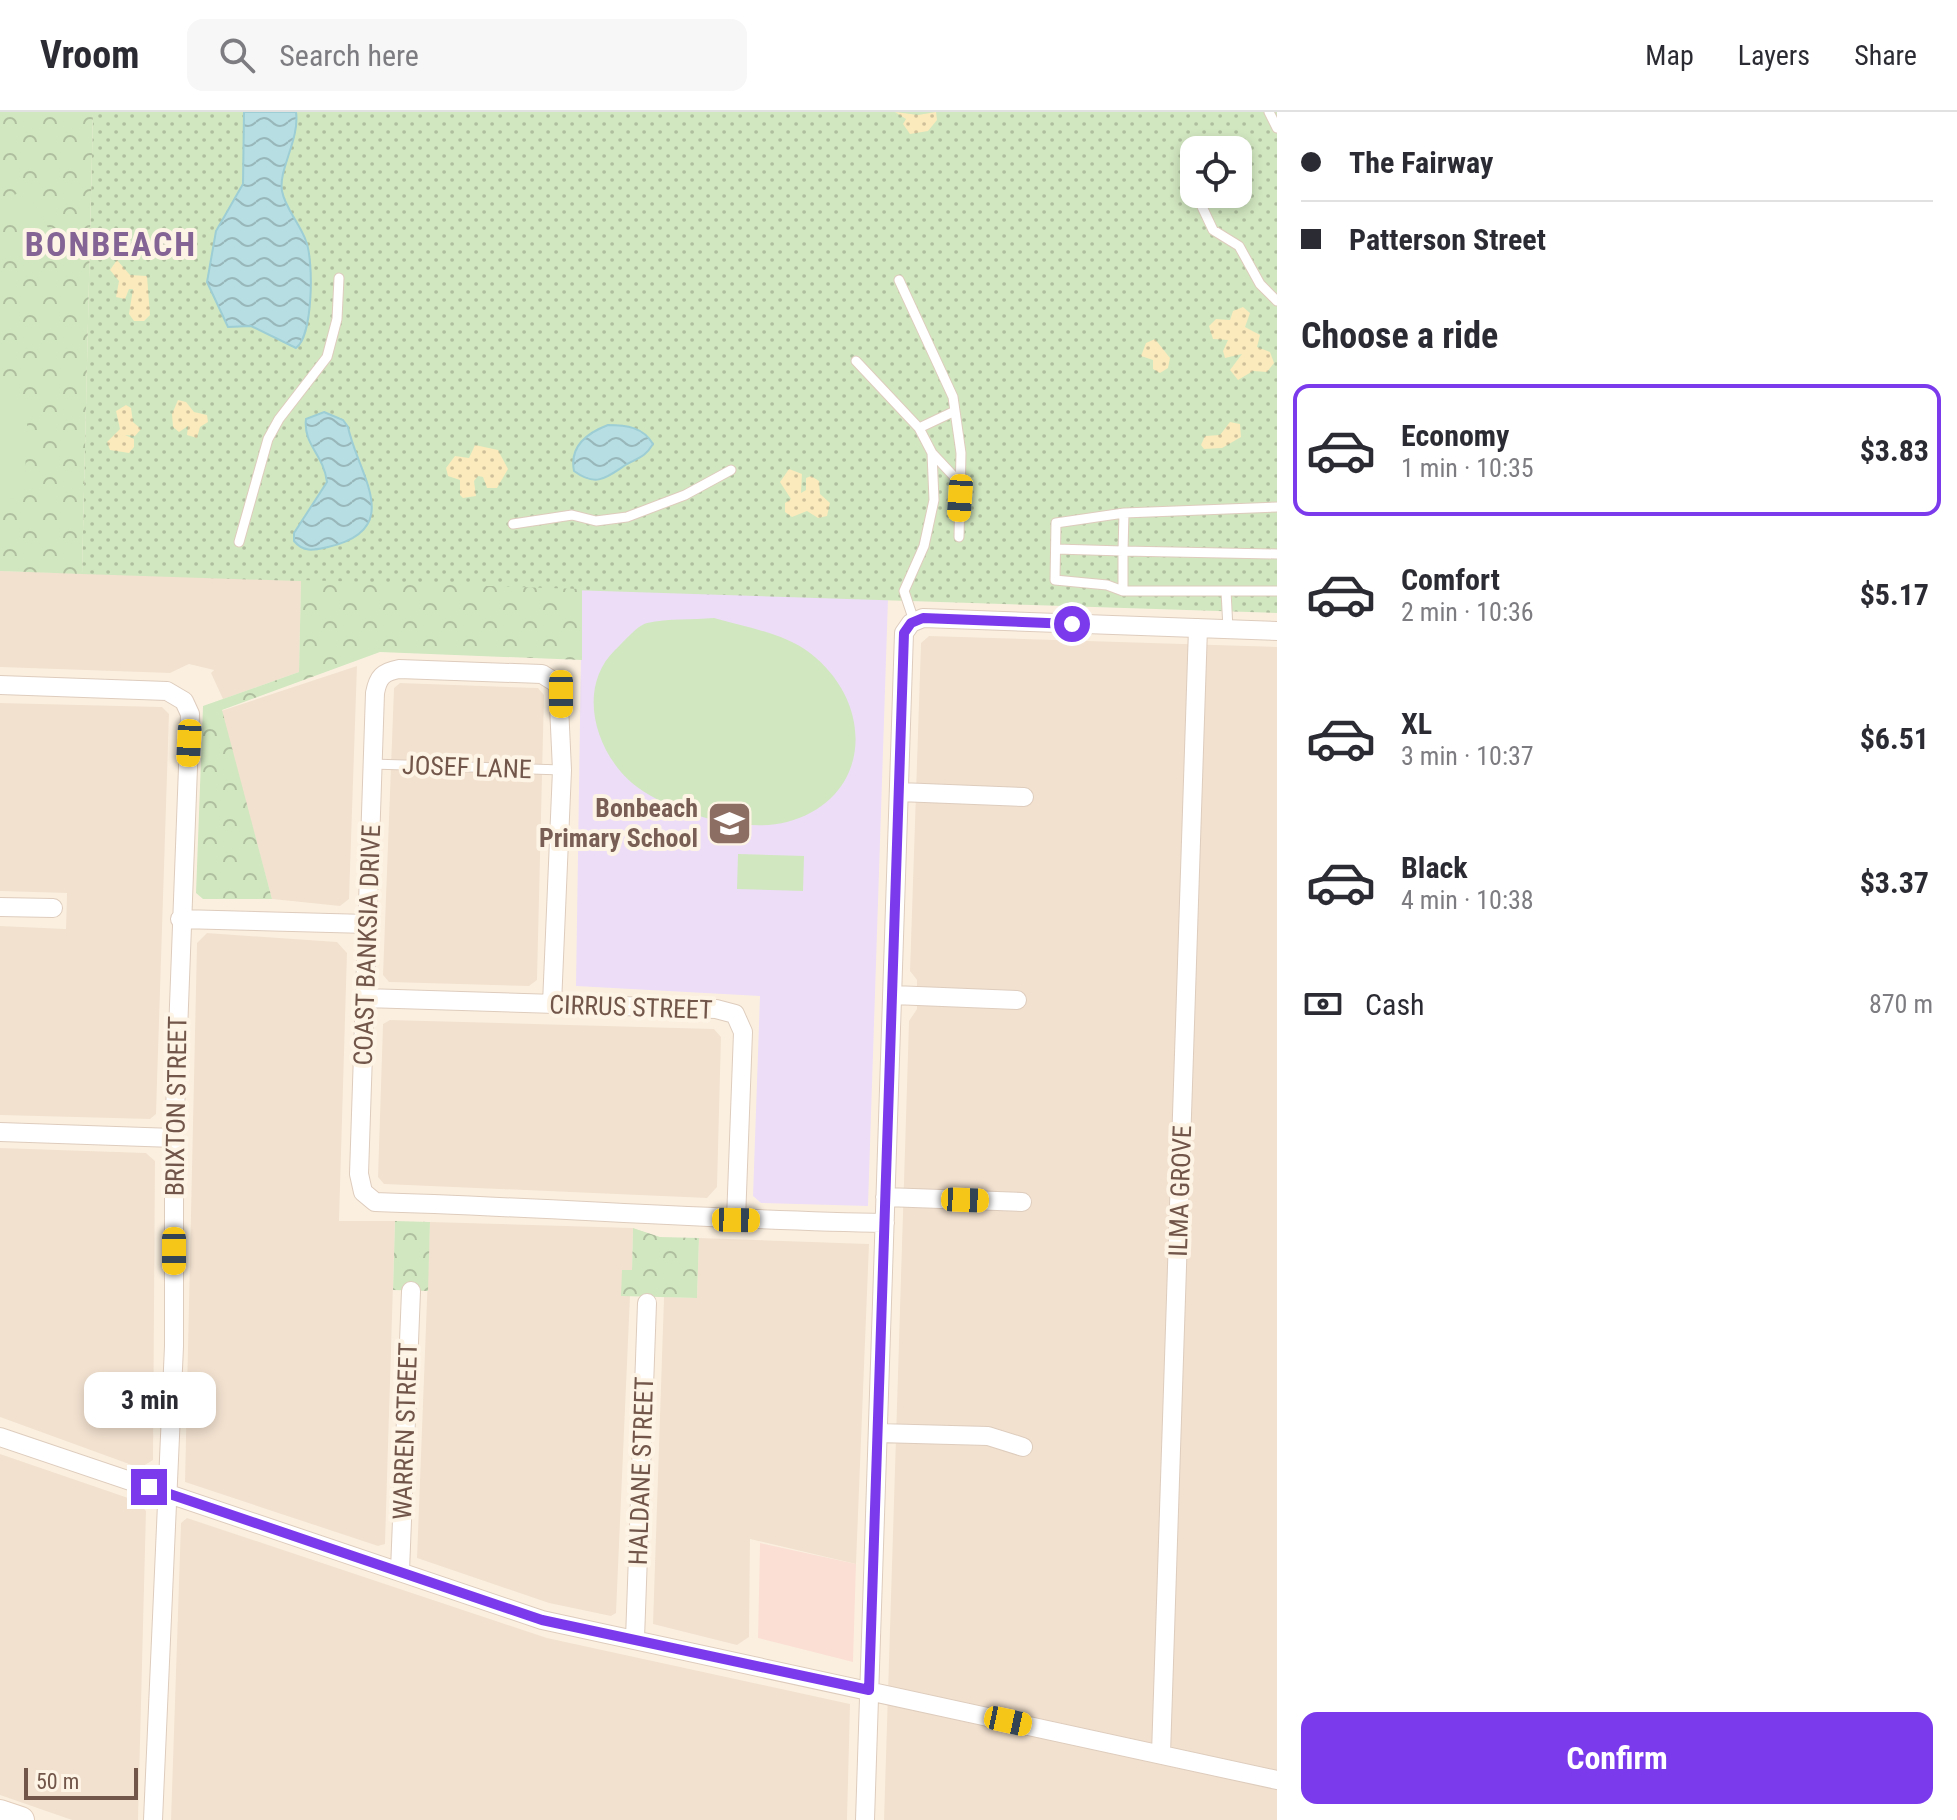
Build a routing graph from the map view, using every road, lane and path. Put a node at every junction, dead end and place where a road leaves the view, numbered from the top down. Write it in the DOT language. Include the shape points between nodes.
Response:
graph roads {
  1 [pos="1269,112"];
  2 [pos="1277,128"];
  3 [pos="1203,208"];
  4 [pos="339,278"];
  5 [pos="899,280"];
  6 [pos="1277,301"];
  7 [pos="856,361"];
  8 [pos="955,411"];
  9 [pos="919,428"];
  10 [pos="932,453"];
  11 [pos="731,470"];
  12 [pos="961,484"];
  13 [pos="1277,507"];
  14 [pos="1124,513"];
  15 [pos="513,524"];
  16 [pos="959,537"];
  17 [pos="239,542"];
  18 [pos="1056,549"];
  19 [pos="1123,551"];
  20 [pos="1277,554"];
  21 [pos="1123,591"];
  22 [pos="1226,591"];
  23 [pos="1277,591"];
  24 [pos="912,622"];
  25 [pos="1198,628"];
  26 [pos="1228,629"];
  27 [pos="1277,631"];
  28 [pos="0,685"];
  29 [pos="372,764"];
  30 [pos="562,770"];
  31 [pos="899,792"];
  32 [pos="1024,797"];
  33 [pos="0,907"];
  34 [pos="53,908"];
  35 [pos="180,919"];
  36 [pos="368,924"];
  37 [pos="893,995"];
  38 [pos="365,998"];
  39 [pos="1017,1000"];
  40 [pos="552,1004"];
  41 [pos="0,1132"];
  42 [pos="174,1138"];
  43 [pos="885,1197"];
  44 [pos="1022,1202"];
  45 [pos="736,1220"];
  46 [pos="885,1223"];
  47 [pos="411,1291"];
  48 [pos="647,1303"];
  49 [pos="878,1433"];
  50 [pos="0,1437"];
  51 [pos="1023,1447"];
  52 [pos="166,1492"];
  53 [pos="400,1571"];
  54 [pos="635,1639"];
  55 [pos="869,1690"];
  56 [pos="1161,1754"];
  57 [pos="1277,1780"];
  58 [pos="0,1813"];
  59 [pos="21,1820"];
  60 [pos="153,1820"];
  61 [pos="865,1820"];
  1 -- 2 [label="lane"];
  3 -- 6 [label="lane" via="1213,230 1239,246 1260,284"];
  4 -- 17 [label="lane" via="337,319 327,357 268,439"];
  5 -- 8 [label="lane" via="946,377"];
  7 -- 9 [label="lane"];
  8 -- 9 [label="lane"];
  8 -- 12 [label="lane"];
  9 -- 10 [label="lane"];
  10 -- 12 [label="lane"];
  10 -- 24 [label="lane" via="934,500 920,558 904,591"];
  11 -- 15 [label="lane" via="627,517 596,521 572,515"];
  12 -- 16 [label="lane"];
  13 -- 14 [label="lane"];
  14 -- 18 [label="lane" via="1056,523"];
  14 -- 19 [label="lane"];
  18 -- 19 [label="lane"];
  18 -- 21 [label="lane" via="1055,580"];
  19 -- 20 [label="lane"];
  19 -- 21 [label="lane"];
  21 -- 22 [label="lane"];
  22 -- 23 [label="lane"];
  22 -- 26 [label="lane"];
  24 -- 25 [label="street" via="923,618"];
  24 -- 31 [label="street" via="904,633"];
  25 -- 26 [label="street"];
  25 -- 56 [label="street, ILMA GROVE"];
  26 -- 27 [label="street"];
  28 -- 35 [label="street, BRIXTON STREET" via="167,691 184,701 190,714"];
  29 -- 30 [label="lane, JOSEF LANE"];
  29 -- 30 [label="street, COAST BANKSIA DRIVE" via="380,676 399,669 431,670 542,674 554,679 561,694"];
  29 -- 36 [label="street, COAST BANKSIA DRIVE"];
  30 -- 40 [label="street, COAST BANKSIA DRIVE"];
  31 -- 32 [label="street"];
  31 -- 37 [label="street"];
  33 -- 34 [label="street"];
  35 -- 36 [label="street"];
  35 -- 42 [label="street, BRIXTON STREET"];
  36 -- 38 [label="street, COAST BANKSIA DRIVE"];
  37 -- 39 [label="street"];
  37 -- 43 [label="street"];
  38 -- 40 [label="street, CIRRUS STREET"];
  38 -- 45 [label="street, COAST BANKSIA DRIVE" via="359,1174 371,1200"];
  40 -- 45 [label="street, CIRRUS STREET" via="735,1014 743,1032"];
  41 -- 42 [label="street"];
  42 -- 52 [label="street, BRIXTON STREET" via="174,1346"];
  43 -- 44 [label="street"];
  43 -- 46 [label="street"];
  45 -- 46 [label="street, COAST BANKSIA DRIVE"];
  46 -- 49 [label="street"];
  47 -- 53 [label="street, WARREN STREET"];
  48 -- 54 [label="street, HALDANE STREET"];
  49 -- 51 [label="street" via="988,1436"];
  49 -- 55 [label="street"];
  50 -- 52 [label="street"];
  52 -- 53 [label="street"];
  52 -- 60 [label="street, BRIXTON STREET"];
  53 -- 54 [label="street" via="542,1620"];
  54 -- 55 [label="street"];
  55 -- 56 [label="street"];
  55 -- 61 [label="street"];
  56 -- 57 [label="street"];
  58 -- 59 [label="street"];
}
